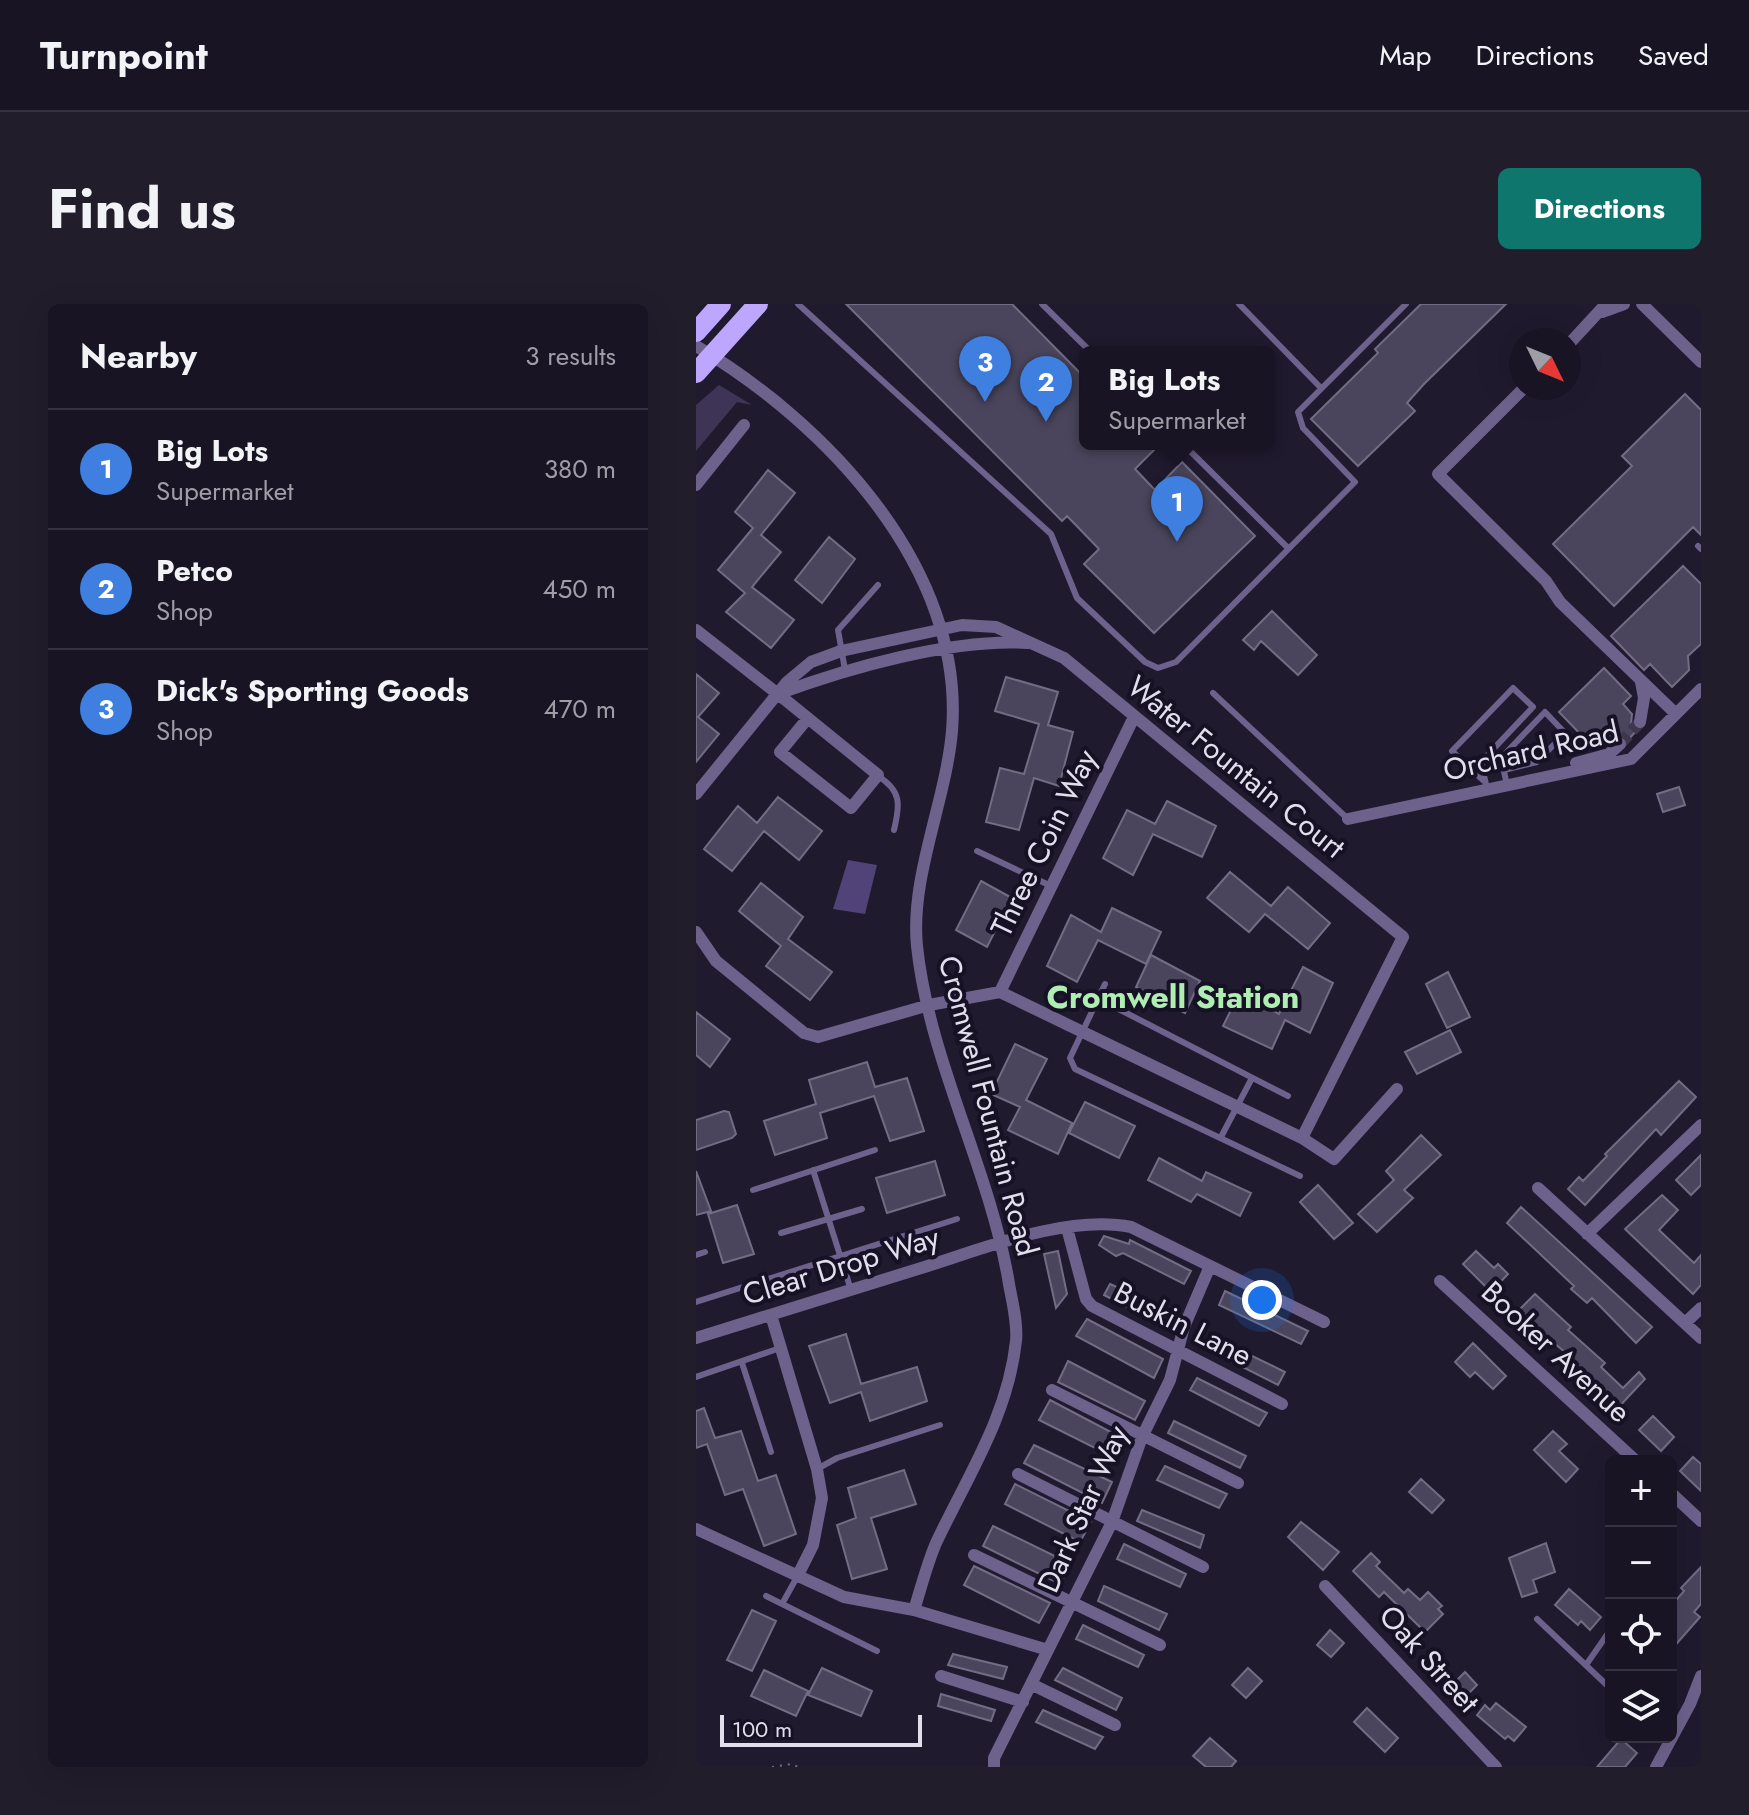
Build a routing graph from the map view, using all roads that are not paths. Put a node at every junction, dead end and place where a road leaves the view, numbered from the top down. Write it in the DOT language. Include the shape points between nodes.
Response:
graph roads {
  1 [pos="721,304"];
  2 [pos="758,304"];
  3 [pos="798,304"];
  4 [pos="1042,304"];
  5 [pos="1239,304"];
  6 [pos="1406,304"];
  7 [pos="1624,304"];
  8 [pos="1642,304"];
  9 [pos="1604,308"];
  10 [pos="696,332"];
  11 [pos="1581,332"];
  12 [pos="1085,346"];
  13 [pos="704,350"];
  14 [pos="1701,362"];
  15 [pos="696,373"];
  16 [pos="1321,388"];
  17 [pos="1512,400"];
  18 [pos="744,425"];
  19 [pos="1189,450"];
  20 [pos="696,485"];
  21 [pos="1288,548"];
  22 [pos="878,585"];
  23 [pos="696,630"];
  24 [pos="939,631"];
  25 [pos="1033,643"];
  26 [pos="945,648"];
  27 [pos="841,651"];
  28 [pos="846,673"];
  29 [pos="1641,682"];
  30 [pos="1701,689"];
  31 [pos="1213,693"];
  32 [pos="778,694"];
  33 [pos="1676,714"];
  34 [pos="1134,717"];
  35 [pos="808,718"];
  36 [pos="1640,722"];
  37 [pos="1620,744"];
  38 [pos="1504,770"];
  39 [pos="878,775"];
  40 [pos="1531,780"];
  41 [pos="1486,785"];
  42 [pos="1507,785"];
  43 [pos="696,794"];
  44 [pos="1348,819"];
  45 [pos="894,830"];
  46 [pos="977,851"];
  47 [pos="1051,886"];
  48 [pos="696,932"];
  49 [pos="1105,984"];
  50 [pos="1000,992"];
  51 [pos="1099,999"];
  52 [pos="929,1005"];
  53 [pos="1084,1030"];
  54 [pos="1252,1078"];
  55 [pos="1397,1089"];
  56 [pos="1288,1096"];
  57 [pos="1238,1108"];
  58 [pos="1701,1125"];
  59 [pos="1221,1137"];
  60 [pos="1302,1138"];
  61 [pos="875,1150"];
  62 [pos="813,1170"];
  63 [pos="1300,1176"];
  64 [pos="1538,1188"];
  65 [pos="753,1190"];
  66 [pos="862,1209"];
  67 [pos="829,1219"];
  68 [pos="957,1219"];
  69 [pos="1067,1228"];
  70 [pos="781,1233"];
  71 [pos="1587,1234"];
  72 [pos="1002,1243"];
  73 [pos="705,1252"];
  74 [pos="696,1255"];
  75 [pos="839,1256"];
  76 [pos="1210,1266"];
  77 [pos="1440,1281"];
  78 [pos="851,1290"];
  79 [pos="696,1302"];
  80 [pos="1701,1308"];
  81 [pos="771,1315"];
  82 [pos="1324,1322"];
  83 [pos="1685,1323"];
  84 [pos="696,1338"];
  85 [pos="1701,1338"];
  86 [pos="780,1348"];
  87 [pos="1177,1352"];
  88 [pos="742,1363"];
  89 [pos="696,1377"];
  90 [pos="1052,1390"];
  91 [pos="1282,1404"];
  92 [pos="940,1425"];
  93 [pos="1142,1437"];
  94 [pos="771,1452"];
  95 [pos="1629,1455"];
  96 [pos="817,1469"];
  97 [pos="1018,1474"];
  98 [pos="1238,1483"];
  99 [pos="1677,1499"];
  100 [pos="1701,1521"];
  101 [pos="1112,1522"];
  102 [pos="696,1529"];
  103 [pos="974,1555"];
  104 [pos="1203,1567"];
  105 [pos="797,1577"];
  106 [pos="1325,1586"];
  107 [pos="766,1596"];
  108 [pos="1071,1603"];
  109 [pos="782,1604"];
  110 [pos="914,1610"];
  111 [pos="1537,1619"];
  112 [pos="1605,1638"];
  113 [pos="1160,1645"];
  114 [pos="1048,1650"];
  115 [pos="877,1651"];
  116 [pos="1586,1665"];
  117 [pos="941,1676"];
  118 [pos="1701,1676"];
  119 [pos="1605,1683"];
  120 [pos="1031,1684"];
  121 [pos="1023,1702"];
  122 [pos="1677,1721"];
  123 [pos="1115,1725"];
  124 [pos="1665,1743"];
  125 [pos="994,1767"];
  126 [pos="1496,1767"];
  127 [pos="1656,1767"];
  1 -- 10 [label="main road"];
  2 -- 13 [label="main road"];
  3 -- 21 [label="lane" via="1051,534 1077,598 1145,662 1158,668 1176,662"];
  4 -- 12 [label="lane"];
  5 -- 16 [label="lane"];
  6 -- 16 [label="lane"];
  7 -- 9 [label="street"];
  8 -- 14 [label="street"];
  9 -- 11 [label="street"];
  13 -- 15 [label="main road"];
  13 -- 24 [label="street, Cromwell Fountain Road" via="822,443 877,502 914,560"];
  16 -- 21 [label="lane" via="1298,412 1298,419 1355,482"];
  17 -- 29 [label="street" via="1438,474"];
  18 -- 20 [label="street"];
  19 -- 21 [label="lane"];
  22 -- 27 [label="lane" via="838,630"];
  23 -- 32 [label="street"];
  24 -- 25 [label="street, Water Fountain Court" via="962,625 996,627"];
  24 -- 26 [label="street, Cromwell Fountain Road"];
  24 -- 27 [label="street, Water Fountain Court"];
  25 -- 26 [label="street, Water Fountain Court" via="997,641"];
  25 -- 34 [label="street, Water Fountain Court" via="1064,658"];
  26 -- 28 [label="street, Water Fountain Court"];
  26 -- 52 [label="street, Cromwell Fountain Road" via="952,729 917,906 917,947"];
  27 -- 28 [label="lane"];
  27 -- 32 [label="street, Water Fountain Court" via="811,662"];
  28 -- 32 [label="street, Water Fountain Court"];
  29 -- 33 [label="street"];
  29 -- 36 [label="street"];
  30 -- 33 [label="street, Orchard Road"];
  31 -- 44 [label="lane"];
  32 -- 35 [label="street"];
  32 -- 43 [label="street, Water Fountain Court"];
  33 -- 40 [label="street, Orchard Road" via="1631,759"];
  34 -- 47 [label="street, Three Coin Way"];
  34 -- 60 [label="street, Water Fountain Court" via="1403,937"];
  35 -- 39 [label="street"];
  35 -- 39 [label="street" via="781,749 783,756 851,808"];
  37 -- 40 [label="street" via="1609,754 1550,769"];
  38 -- 38 [label="lane" via="1501,758 1545,712 1565,733 1537,762"];
  38 -- 42 [label="lane"];
  39 -- 45 [label="lane" via="892,785 900,802"];
  40 -- 42 [label="street, Orchard Road"];
  41 -- 41 [label="lane" via="1481,762 1533,707 1513,688 1452,751"];
  41 -- 42 [label="street, Orchard Road"];
  41 -- 44 [label="street, Orchard Road"];
  46 -- 47 [label="lane"];
  47 -- 50 [label="street, Three Coin Way"];
  48 -- 52 [label="street" via="716,961 804,1033 818,1037"];
  49 -- 51 [label="lane"];
  50 -- 52 [label="street"];
  50 -- 53 [label="street"];
  51 -- 53 [label="lane"];
  51 -- 54 [label="lane"];
  52 -- 72 [label="street, Cromwell Fountain Road"];
  53 -- 57 [label="street"];
  53 -- 59 [label="lane" via="1070,1058 1075,1069"];
  54 -- 56 [label="lane"];
  54 -- 57 [label="lane"];
  55 -- 60 [label="street" via="1334,1159"];
  57 -- 59 [label="lane"];
  57 -- 60 [label="street"];
  58 -- 71 [label="street"];
  59 -- 63 [label="lane"];
  61 -- 62 [label="lane"];
  62 -- 65 [label="lane"];
  62 -- 67 [label="lane"];
  64 -- 71 [label="street"];
  66 -- 67 [label="lane"];
  67 -- 70 [label="lane"];
  67 -- 75 [label="lane"];
  68 -- 75 [label="lane"];
  69 -- 72 [label="street, Clear Drop Way"];
  69 -- 76 [label="street, Clear Drop Way" via="1131,1227"];
  69 -- 87 [label="street, Buskin Lane" via="1092,1306"];
  71 -- 83 [label="street"];
  72 -- 78 [label="street, Clear Drop Way"];
  72 -- 110 [label="street, Cromwell Fountain Road" via="1016,1336 1011,1371 976,1469 935,1545"];
  73 -- 74 [label="lane"];
  75 -- 78 [label="lane"];
  75 -- 79 [label="lane"];
  76 -- 82 [label="street, Clear Drop Way"];
  76 -- 87 [label="street, Dark Star Way"];
  77 -- 95 [label="street, Booker Avenue"];
  78 -- 81 [label="street, Clear Drop Way"];
  80 -- 83 [label="street"];
  81 -- 84 [label="street, Clear Drop Way"];
  81 -- 86 [label="street"];
  83 -- 85 [label="street"];
  86 -- 88 [label="lane"];
  86 -- 96 [label="street"];
  87 -- 91 [label="street, Buskin Lane"];
  87 -- 93 [label="street, Dark Star Way" via="1170,1380"];
  88 -- 89 [label="lane"];
  88 -- 94 [label="lane"];
  90 -- 93 [label="street"];
  92 -- 96 [label="lane"];
  93 -- 98 [label="street"];
  93 -- 101 [label="street, Dark Star Way"];
  96 -- 105 [label="street" via="822,1498 818,1522"];
  97 -- 101 [label="street"];
  99 -- 100 [label="street"];
  101 -- 104 [label="street"];
  101 -- 108 [label="street, Dark Star Way"];
  102 -- 105 [label="street"];
  103 -- 108 [label="street"];
  105 -- 109 [label="lane"];
  105 -- 110 [label="street" via="844,1597"];
  106 -- 126 [label="street, Oak Street"];
  107 -- 109 [label="lane"];
  108 -- 113 [label="street"];
  108 -- 114 [label="street, Dark Star Way"];
  109 -- 115 [label="lane"];
  110 -- 114 [label="street"];
  111 -- 116 [label="lane"];
  112 -- 116 [label="lane"];
  114 -- 120 [label="street, Dark Star Way"];
  116 -- 119 [label="lane"];
  117 -- 121 [label="street"];
  118 -- 122 [label="street"];
  120 -- 121 [label="street, Dark Star Way"];
  120 -- 123 [label="street"];
  121 -- 125 [label="street, Dark Star Way"];
  124 -- 127 [label="street"];
}
